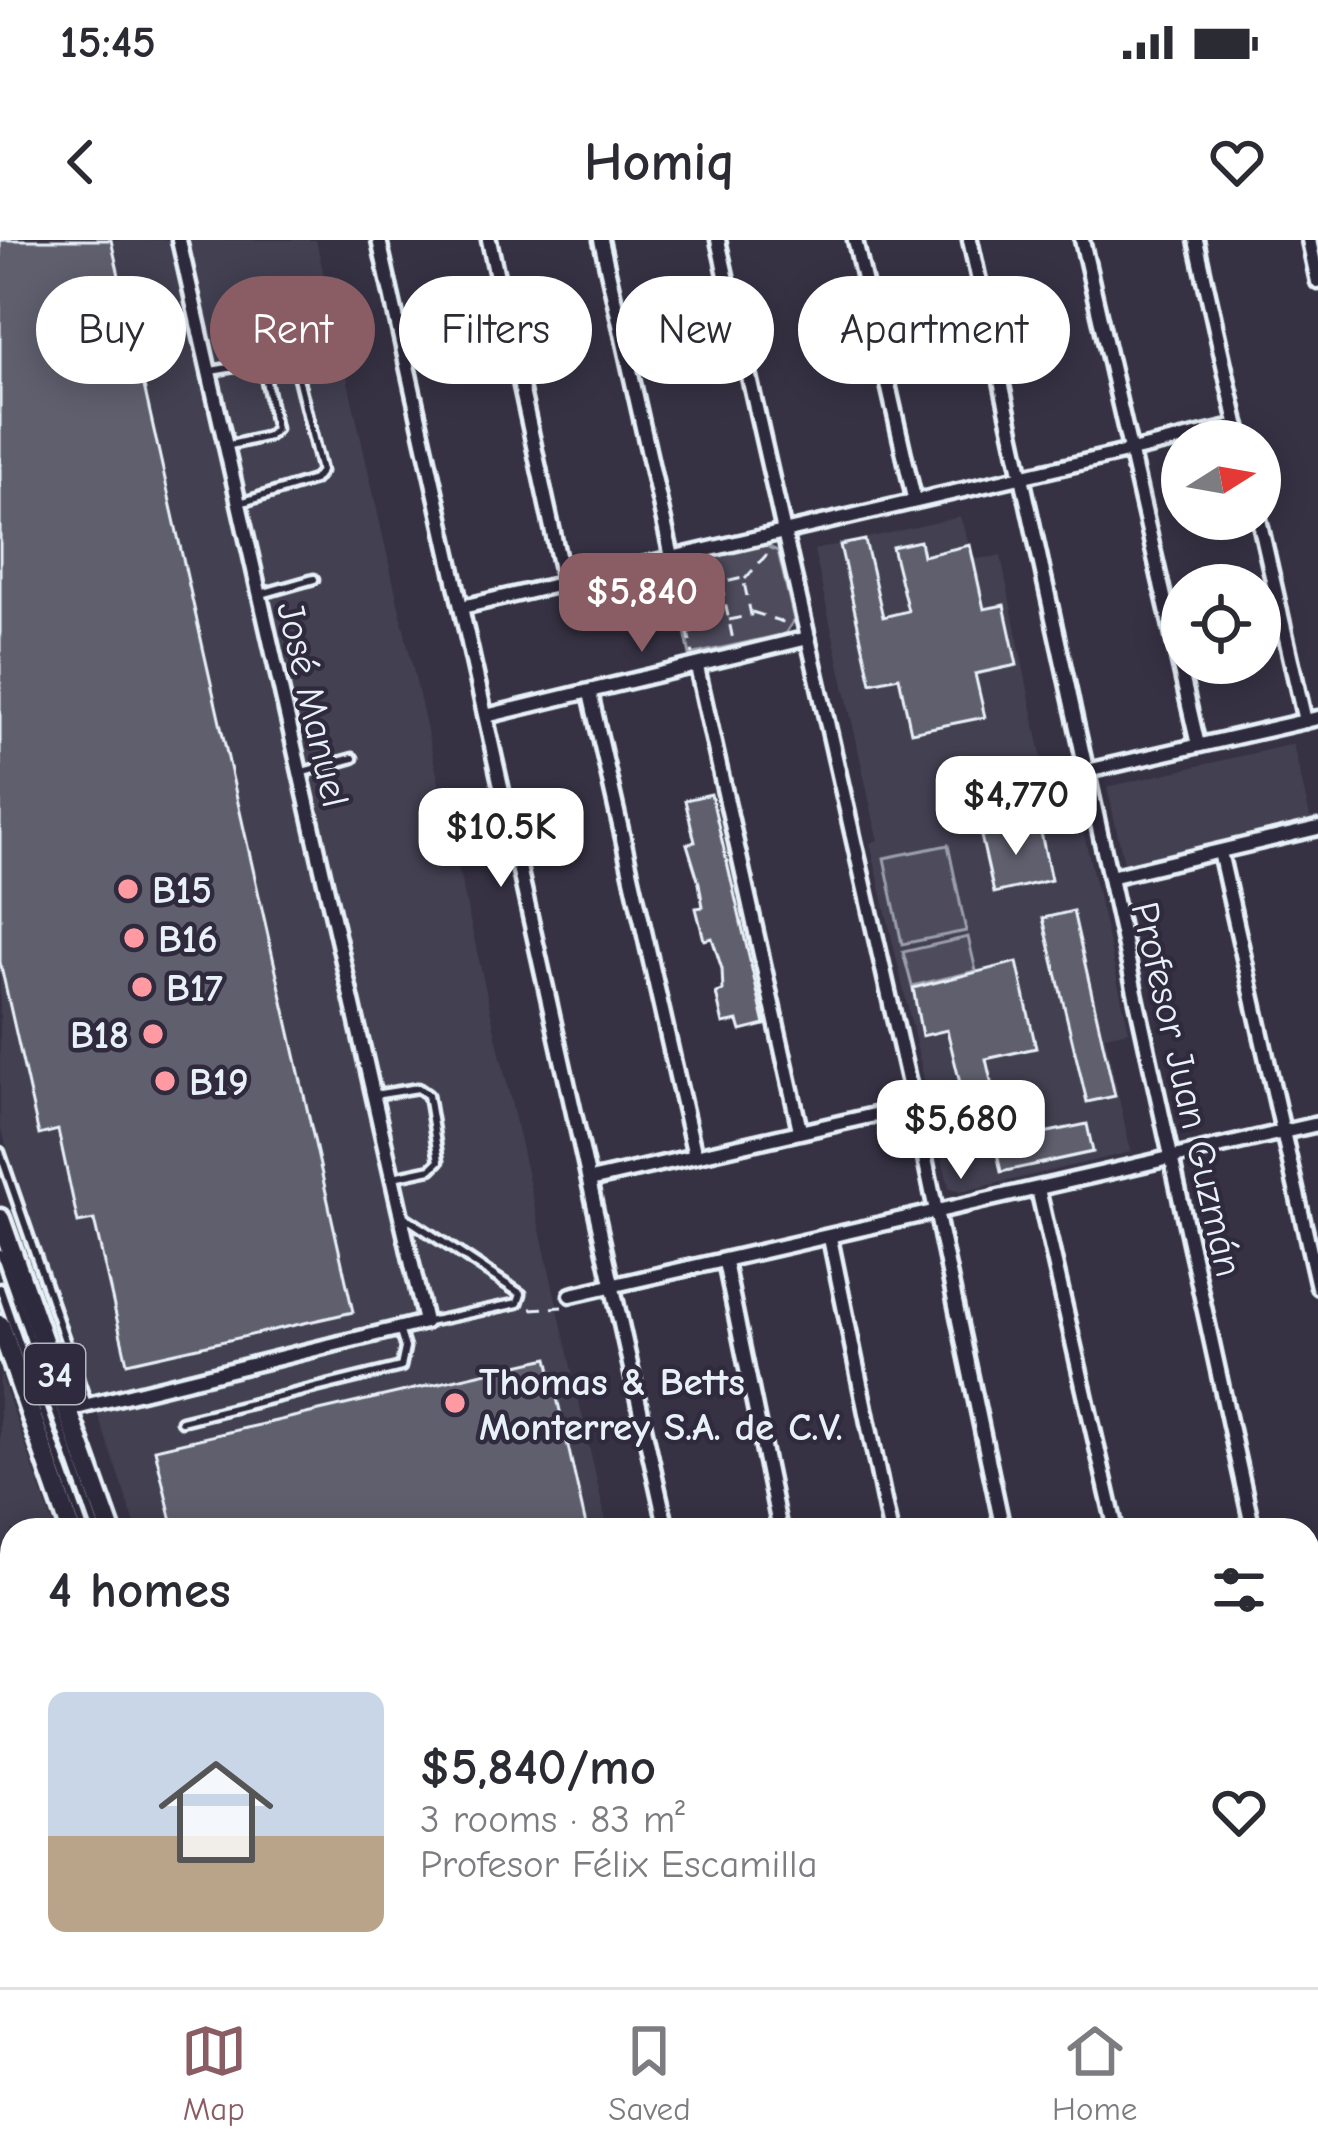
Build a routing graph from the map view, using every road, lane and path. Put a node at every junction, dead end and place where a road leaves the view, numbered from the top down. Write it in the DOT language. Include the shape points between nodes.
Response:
graph roads {
  1 [pos="179,240"];
  2 [pos="379,240"];
  3 [pos="489,240"];
  4 [pos="601,240"];
  5 [pos="718,240"];
  6 [pos="855,240"];
  7 [pos="970,240"];
  8 [pos="1082,240"];
  9 [pos="1196,240"];
  10 [pos="1309,240"];
  11 [pos="1318,282"];
  12 [pos="207,371"];
  13 [pos="210,371"];
  14 [pos="266,384"];
  15 [pos="301,384"];
  16 [pos="1237,420"];
  17 [pos="1161,445"];
  18 [pos="223,446"];
  19 [pos="1131,452"];
  20 [pos="1020,476"];
  21 [pos="914,498"];
  22 [pos="236,504"];
  23 [pos="783,528"];
  24 [pos="1264,540"];
  25 [pos="770,552"];
  26 [pos="749,553"];
  27 [pos="732,556"];
  28 [pos="777,557"];
  29 [pos="673,567"];
  30 [pos="314,579"];
  31 [pos="744,580"];
  32 [pos="565,583"];
  33 [pos="721,584"];
  34 [pos="258,595"];
  35 [pos="462,608"];
  36 [pos="750,611"];
  37 [pos="790,616"];
  38 [pos="728,618"];
  39 [pos="786,623"];
  40 [pos="782,630"];
  41 [pos="688,634"];
  42 [pos="750,638"];
  43 [pos="808,638"];
  44 [pos="695,659"];
  45 [pos="590,693"];
  46 [pos="486,716"];
  47 [pos="1311,719"];
  48 [pos="1198,745"];
  49 [pos="353,758"];
  50 [pos="1087,771"];
  51 [pos="299,773"];
  52 [pos="1318,828"];
  53 [pos="1220,852"];
  54 [pos="1109,877"];
  55 [pos="374,1095"];
  56 [pos="914,1106"];
  57 [pos="1318,1124"];
  58 [pos="800,1130"];
  59 [pos="1284,1132"];
  60 [pos="0,1152"];
  61 [pos="695,1156"];
  62 [pos="1173,1158"];
  63 [pos="392,1177"];
  64 [pos="590,1180"];
  65 [pos="1038,1189"];
  66 [pos="935,1212"];
  67 [pos="401,1214"];
  68 [pos="0,1219"];
  69 [pos="830,1238"];
  70 [pos="0,1253"];
  71 [pos="724,1262"];
  72 [pos="613,1285"];
  73 [pos="1318,1287"];
  74 [pos="0,1288"];
  75 [pos="571,1294"];
  76 [pos="518,1303"];
  77 [pos="425,1322"];
  78 [pos="1,1329"];
  79 [pos="399,1329"];
  80 [pos="77,1408"];
  81 [pos="182,1420"];
  82 [pos="67,1518"];
  83 [pos="80,1518"];
  84 [pos="93,1518"];
  85 [pos="107,1518"];
  86 [pos="664,1518"];
  87 [pos="777,1518"];
  88 [pos="888,1518"];
  89 [pos="1000,1518"];
  90 [pos="1113,1518"];
  91 [pos="1250,1518"];
  1 -- 12 [label="street, José Manuel"];
  2 -- 35 [label="street"];
  3 -- 32 [label="street"];
  4 -- 29 [label="street"];
  5 -- 23 [label="street"];
  6 -- 21 [label="street"];
  7 -- 20 [label="street, Profesor Juan Guzmán"];
  8 -- 19 [label="street"];
  9 -- 16 [label="street"];
  10 -- 11 [label="street"];
  12 -- 13 [label="lane"];
  12 -- 18 [label="street, José Manuel"];
  14 -- 18 [label="lane" via="274,432"];
  15 -- 22 [label="lane" via="321,471"];
  17 -- 19 [label="street"];
  18 -- 22 [label="street, José Manuel"];
  19 -- 20 [label="street"];
  19 -- 48 [label="street"];
  20 -- 21 [label="street"];
  20 -- 50 [label="street, Profesor Juan Guzmán"];
  21 -- 23 [label="street"];
  22 -- 34 [label="street, José Manuel"];
  23 -- 29 [label="street"];
  23 -- 43 [label="street"];
  24 -- 47 [label="street"];
  25 -- 26 [label="path"];
  25 -- 28 [label="path"];
  25 -- 31 [label="path"];
  27 -- 33 [label="path" via="715,560"];
  29 -- 32 [label="street"];
  29 -- 33 [label="path" via="701,589"];
  29 -- 41 [label="path"];
  30 -- 34 [label="lane"];
  31 -- 33 [label="path"];
  31 -- 36 [label="path"];
  32 -- 35 [label="street"];
  33 -- 38 [label="path"];
  34 -- 51 [label="street, José Manuel"];
  35 -- 46 [label="street"];
  36 -- 38 [label="path"];
  36 -- 39 [label="path"];
  37 -- 39 [label="path"];
  38 -- 41 [label="path"];
  38 -- 42 [label="path" via="734,641"];
  39 -- 40 [label="path"];
  41 -- 44 [label="path"];
  43 -- 44 [label="street"];
  43 -- 56 [label="street"];
  44 -- 45 [label="street"];
  44 -- 58 [label="street"];
  45 -- 46 [label="street"];
  45 -- 61 [label="street"];
  46 -- 64 [label="street"];
  47 -- 48 [label="street"];
  48 -- 50 [label="street"];
  49 -- 51 [label="lane"];
  50 -- 54 [label="street, Profesor Juan Guzmán"];
  51 -- 55 [label="street, José Manuel"];
  52 -- 53 [label="street"];
  53 -- 54 [label="street"];
  53 -- 59 [label="street"];
  54 -- 62 [label="street, Profesor Juan Guzmán"];
  55 -- 63 [label="street, José Manuel"];
  55 -- 63 [label="lane" via="418,1088 429,1099 439,1161"];
  56 -- 58 [label="street"];
  56 -- 66 [label="street"];
  57 -- 59 [label="street"];
  58 -- 61 [label="street"];
  59 -- 62 [label="street"];
  59 -- 73 [label="street"];
  60 -- 80 [label="lane"];
  61 -- 64 [label="street"];
  62 -- 65 [label="street"];
  62 -- 91 [label="street, Profesor Juan Guzmán"];
  63 -- 67 [label="street, José Manuel"];
  64 -- 72 [label="street"];
  65 -- 66 [label="street"];
  65 -- 90 [label="street"];
  66 -- 69 [label="street"];
  66 -- 89 [label="street"];
  67 -- 76 [label="lane" via="518,1289"];
  67 -- 77 [label="street, José Manuel"];
  68 -- 80 [label="main road, 34"];
  69 -- 71 [label="street"];
  69 -- 88 [label="street"];
  70 -- 84 [label="lane"];
  71 -- 72 [label="street"];
  71 -- 87 [label="street"];
  72 -- 75 [label="street"];
  72 -- 86 [label="street"];
  74 -- 83 [label="lane"];
  75 -- 76 [label="path" via="548,1311"];
  76 -- 77 [label="lane"];
  77 -- 79 [label="street"];
  78 -- 82 [label="main road, 34"];
  79 -- 80 [label="street"];
  79 -- 81 [label="lane" via="401,1367"];
  80 -- 85 [label="main road, 34"];
}
